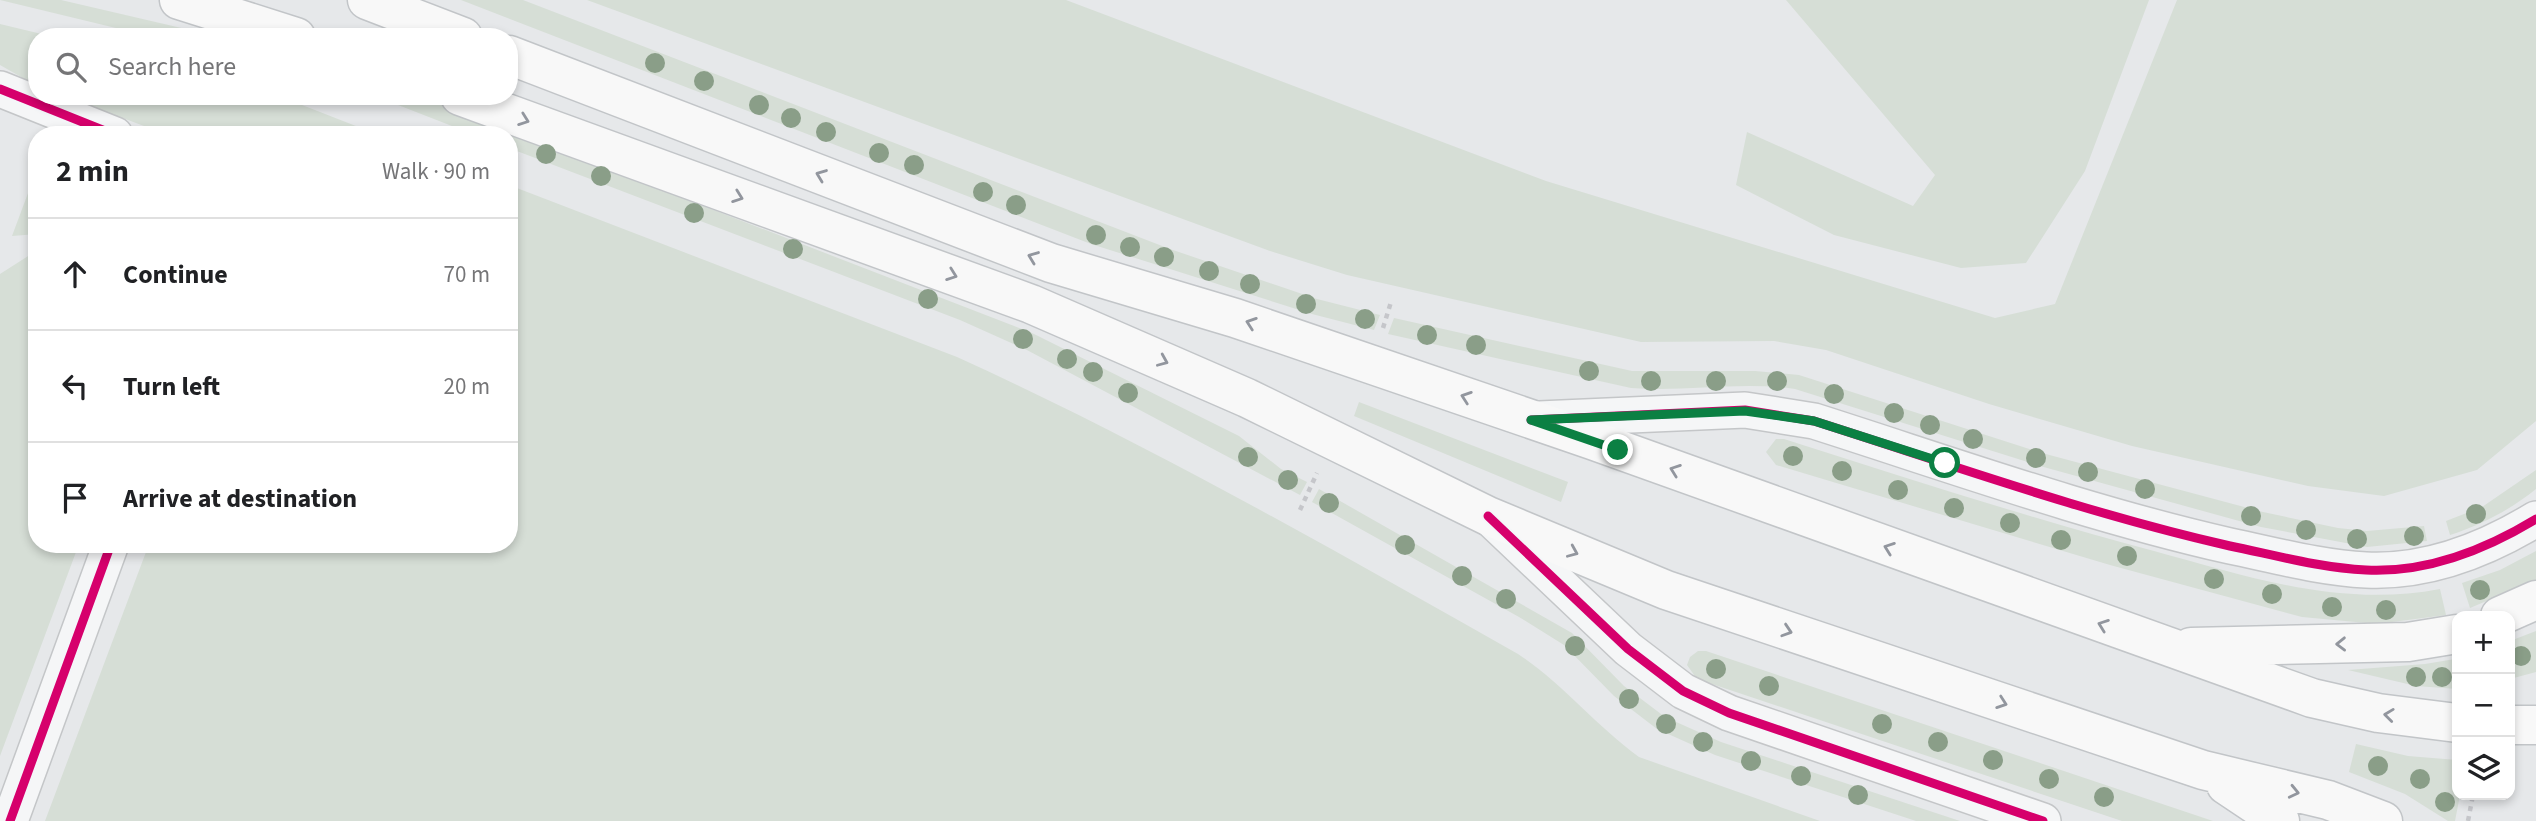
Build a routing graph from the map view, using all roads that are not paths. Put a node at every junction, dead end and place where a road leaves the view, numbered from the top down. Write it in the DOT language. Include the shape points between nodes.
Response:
graph roads {
  1 [pos="179,0"];
  2 [pos="367,0"];
  3 [pos="268,28"];
  4 [pos="440,28"];
  5 [pos="518,58"];
  6 [pos="0,89"];
  7 [pos="28,100"];
  8 [pos="40,105"];
  9 [pos="485,105"];
  10 [pos="92,126"];
  11 [pos="1531,420"];
  12 [pos="1488,516"];
  13 [pos="2536,519"];
  14 [pos="107,553"];
  15 [pos="2536,600"];
  16 [pos="2511,611"];
  17 [pos="2452,635"];
  18 [pos="2167,648"];
  19 [pos="2452,722"];
  20 [pos="2515,725"];
  21 [pos="2536,725"];
  22 [pos="2203,770"];
  23 [pos="13,778"];
  24 [pos="10,821"];
  25 [pos="2043,821"];
  26 [pos="2280,821"];
  27 [pos="2383,821"];
  1 -- 3 [label="main road"];
  2 -- 4 [label="main road"];
  11 -- 5 [label="main road, one-way" via="1235,318 1051,263"];
  6 -- 7 [label="street"];
  8 -- 10 [label="street"];
  9 -- 12 [label="main road, one-way" via="1031,304 1247,398"];
  11 -- 13 [label="street" via="1745,411 1814,421 2185,536 2366,570 2447,560 2496,544"];
  18 -- 11 [label="main road, one-way"];
  12 -- 22 [label="main road, one-way" via="1665,590"];
  12 -- 25 [label="street" via="1628,649 1683,691 1729,713"];
  14 -- 23 [label="street"];
  15 -- 16 [label="main road"];
  17 -- 18 [label="main road, one-way" via="2407,642"];
  19 -- 18 [label="main road, one-way" via="2312,698"];
  20 -- 21 [label="main road"];
  22 -- 26 [label="main road"];
  22 -- 27 [label="main road, one-way" via="2328,800"];
  23 -- 24 [label="street"];
}
